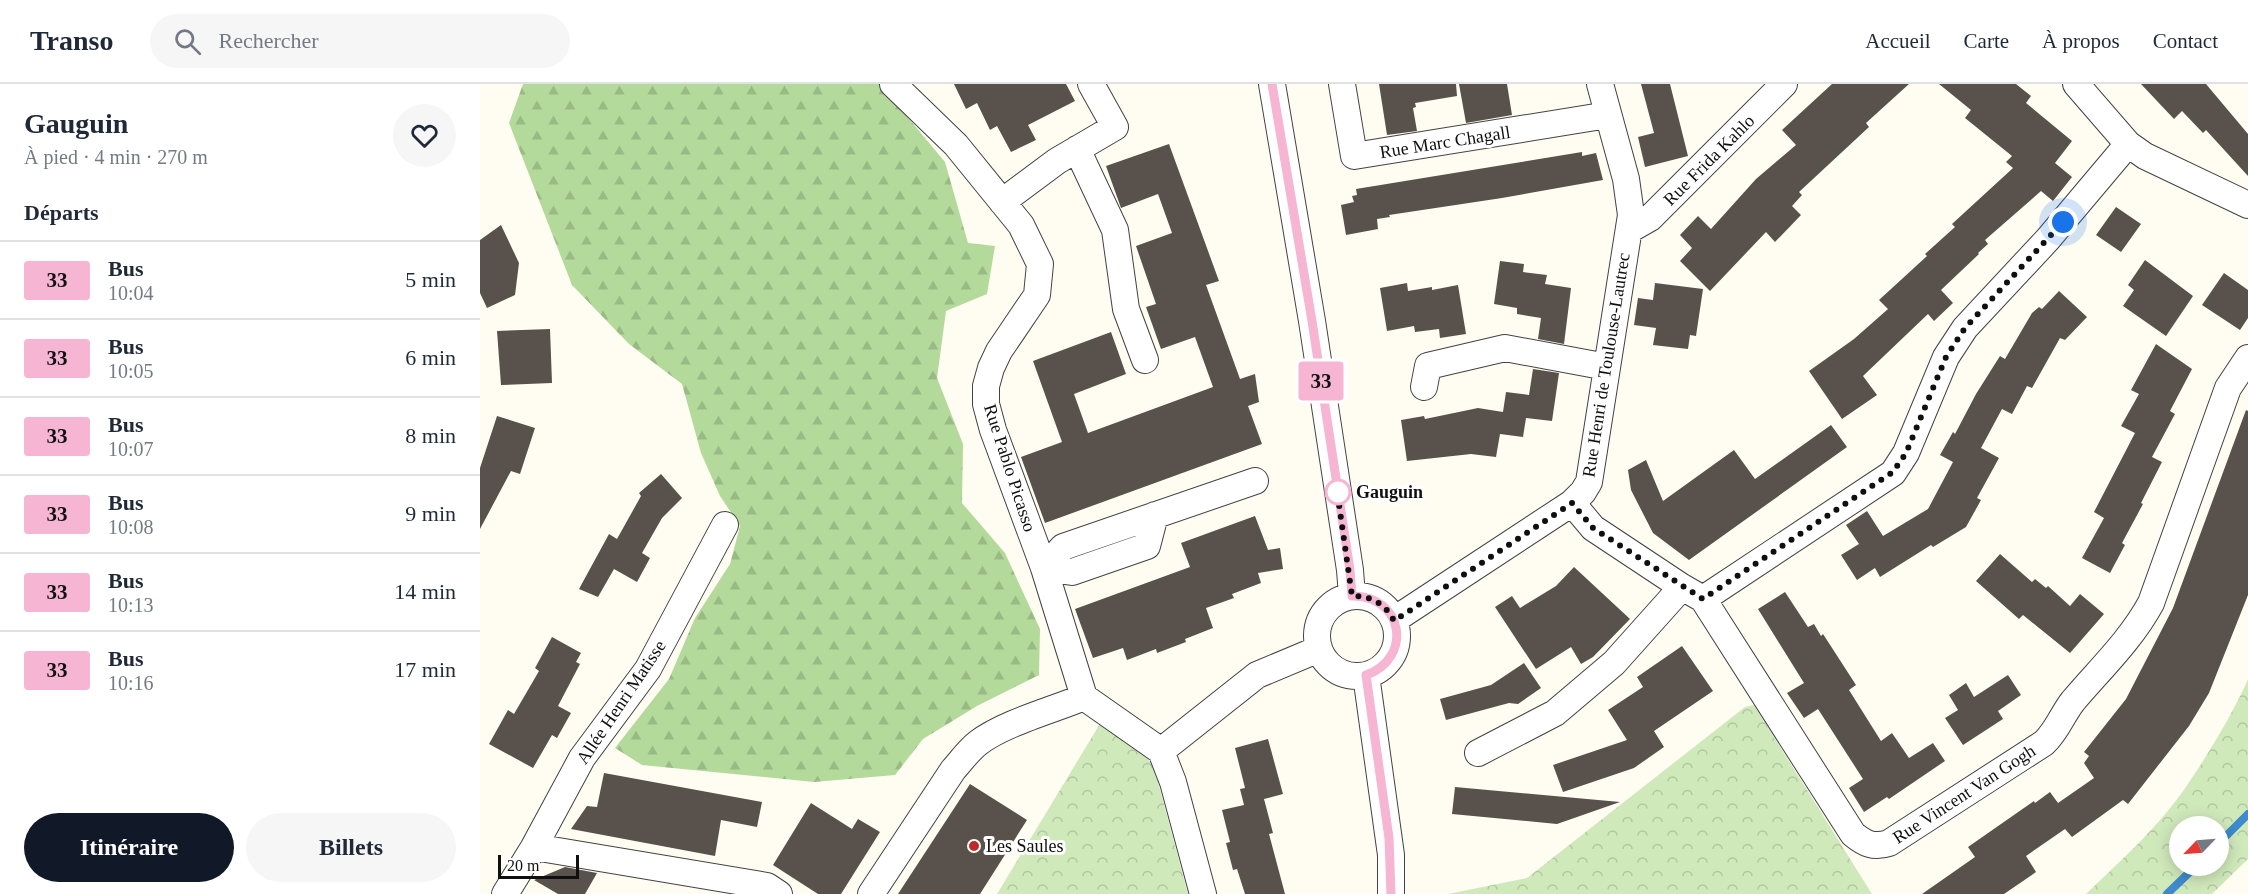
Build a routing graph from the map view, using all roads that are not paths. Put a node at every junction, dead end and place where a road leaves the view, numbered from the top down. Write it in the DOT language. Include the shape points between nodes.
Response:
graph roads {
  1 [pos="893,84"];
  2 [pos="1091,84"];
  3 [pos="1272,84"];
  4 [pos="1342,84"];
  5 [pos="1600,84"];
  6 [pos="1784,84"];
  7 [pos="2076,84"];
  8 [pos="1608,115"];
  9 [pos="2128,144"];
  10 [pos="1077,149"];
  11 [pos="1002,202"];
  12 [pos="2248,205"];
  13 [pos="1629,230"];
  14 [pos="2248,358"];
  15 [pos="1145,360"];
  16 [pos="1607,367"];
  17 [pos="1424,387"];
  18 [pos="1255,481"];
  19 [pos="1572,503"];
  20 [pos="725,525"];
  21 [pos="1044,568"];
  22 [pos="1692,593"];
  23 [pos="1352,596"];
  24 [pos="1394,621"];
  25 [pos="1319,649"];
  26 [pos="1366,675"];
  27 [pos="1084,698"];
  28 [pos="1161,751"];
  29 [pos="1478,753"];
  30 [pos="534,847"];
  31 [pos="505,894"];
  32 [pos="779,894"];
  33 [pos="871,894"];
  34 [pos="1203,894"];
  35 [pos="1391,894"];
  1 -- 11 [label="street, Rue Pablo Picasso" via="956,146"];
  2 -- 10 [label="street" via="1115,127"];
  3 -- 23 [label="street"];
  4 -- 8 [label="street, Rue Marc Chagall" via="1354,156"];
  5 -- 8 [label="street, Rue Henri de Toulouse-Lautrec"];
  6 -- 13 [label="street, Rue Frida Kahlo" via="1650,218"];
  7 -- 9 [label="street"];
  8 -- 13 [label="street, Rue Henri de Toulouse-Lautrec" via="1630,201"];
  9 -- 12 [label="street"];
  9 -- 22 [label="street" via="2048,239 1965,328 1946,357 1906,453 1893,472"];
  10 -- 11 [label="street"];
  10 -- 15 [label="street" via="1115,230 1126,309"];
  11 -- 21 [label="street, Rue Pablo Picasso" via="1032,244 1040,264 1040,280 1037,295 991,368 986,404"];
  13 -- 16 [label="street, Rue Henri de Toulouse-Lautrec"];
  14 -- 22 [label="street, Rue Vincent Van Gogh" via="2228,388 2142,620 2071,704 2051,736 1889,843 1872,846 1853,834"];
  16 -- 17 [label="street" via="1505,348 1428,366"];
  16 -- 19 [label="street, Rue Henri de Toulouse-Lautrec" via="1589,482"];
  18 -- 21 [label="street" via="1155,515 1147,546 1072,572"];
  19 -- 22 [label="street, Rue Vincent Van Gogh" via="1593,528"];
  19 -- 24 [label="street, Rue Henri de Toulouse-Lautrec"];
  20 -- 30 [label="street, Allée Henri Matisse" via="648,669 582,758"];
  21 -- 27 [label="street, Rue Pablo Picasso"];
  22 -- 29 [label="street" via="1555,713"];
  23 -- 24 [label="street" via="1376,601"];
  23 -- 25 [label="street" via="1334,602 1322,616 1317,631"];
  24 -- 26 [label="street" via="1397,637 1393,654 1382,668"];
  25 -- 26 [label="street" via="1328,664 1339,672"];
  25 -- 28 [label="street" via="1257,675"];
  26 -- 35 [label="street" via="1391,855"];
  27 -- 28 [label="street"];
  27 -- 33 [label="street" via="997,732 966,754"];
  28 -- 34 [label="street"];
  30 -- 31 [label="street, Allée Henri Matisse"];
  30 -- 32 [label="street" via="767,886"];
}
